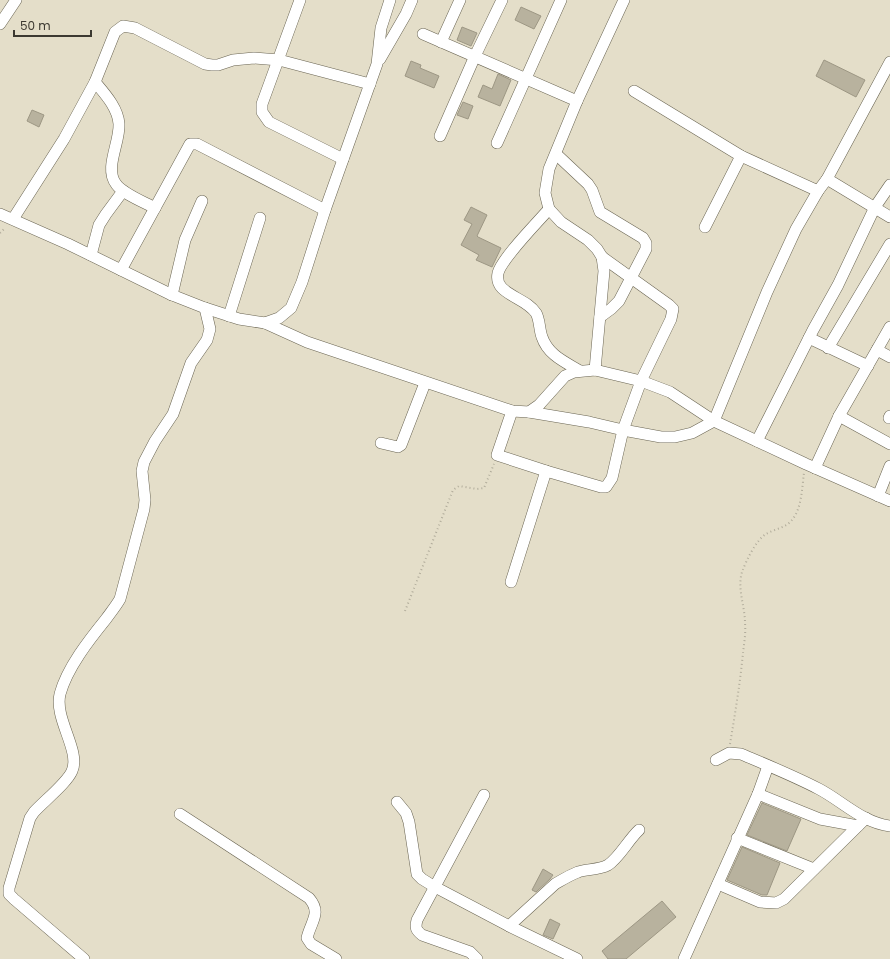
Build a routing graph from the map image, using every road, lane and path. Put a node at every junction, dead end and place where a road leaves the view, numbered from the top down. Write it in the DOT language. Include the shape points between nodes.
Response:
graph roads {
  1 [pos="16,0"];
  2 [pos="300,0"];
  3 [pos="390,0"];
  4 [pos="412,0"];
  5 [pos="460,0"];
  6 [pos="502,0"];
  7 [pos="561,0"];
  8 [pos="624,0"];
  9 [pos="0,24"];
  10 [pos="423,34"];
  11 [pos="441,42"];
  12 [pos="475,56"];
  13 [pos="279,60"];
  14 [pos="890,62"];
  15 [pos="377,64"];
  16 [pos="526,78"];
  17 [pos="95,82"];
  18 [pos="370,84"];
  19 [pos="634,91"];
  20 [pos="577,101"];
  21 [pos="440,136"];
  22 [pos="497,143"];
  23 [pos="556,154"];
  24 [pos="741,156"];
  25 [pos="343,159"];
  26 [pos="827,179"];
  27 [pos="890,185"];
  28 [pos="123,191"];
  29 [pos="818,191"];
  30 [pos="202,201"];
  31 [pos="155,208"];
  32 [pos="875,208"];
  33 [pos="549,209"];
  34 [pos="325,210"];
  35 [pos="0,214"];
  36 [pos="890,217"];
  37 [pos="260,218"];
  38 [pos="13,219"];
  39 [pos="705,227"];
  40 [pos="890,244"];
  41 [pos="91,255"];
  42 [pos="602,257"];
  43 [pos="121,270"];
  44 [pos="631,277"];
  45 [pos="172,295"];
  46 [pos="205,308"];
  47 [pos="229,316"];
  48 [pos="600,317"];
  49 [pos="265,324"];
  50 [pos="890,327"];
  51 [pos="809,338"];
  52 [pos="828,348"];
  53 [pos="877,350"];
  54 [pos="890,357"];
  55 [pos="868,366"];
  56 [pos="595,370"];
  57 [pos="580,371"];
  58 [pos="641,380"];
  59 [pos="425,383"];
  60 [pos="512,411"];
  61 [pos="529,412"];
  62 [pos="839,416"];
  63 [pos="714,422"];
  64 [pos="623,430"];
  65 [pos="757,441"];
  66 [pos="381,443"];
  67 [pos="890,444"];
  68 [pos="497,455"];
  69 [pos="810,466"];
  70 [pos="890,466"];
  71 [pos="546,471"];
  72 [pos="878,496"];
  73 [pos="890,500"];
  74 [pos="511,582"];
  75 [pos="405,611"];
  76 [pos="729,753"];
  77 [pos="716,760"];
  78 [pos="768,766"];
  79 [pos="758,794"];
  80 [pos="484,795"];
  81 [pos="397,802"];
  82 [pos="180,814"];
  83 [pos="862,822"];
  84 [pos="890,826"];
  85 [pos="639,830"];
  86 [pos="738,838"];
  87 [pos="814,869"];
  88 [pos="718,884"];
  89 [pos="435,887"];
  90 [pos="5,893"];
  91 [pos="509,926"];
  92 [pos="84,959"];
  93 [pos="336,959"];
  94 [pos="477,959"];
  95 [pos="577,959"];
  96 [pos="684,959"];
  1 -- 9 [label="street"];
  2 -- 13 [label="street"];
  3 -- 15 [label="street" via="381,28"];
  4 -- 15 [label="street"];
  5 -- 11 [label="street"];
  6 -- 12 [label="street"];
  7 -- 16 [label="street"];
  8 -- 20 [label="street"];
  10 -- 11 [label="street"];
  11 -- 12 [label="street"];
  12 -- 16 [label="street"];
  12 -- 21 [label="street"];
  13 -- 17 [label="street" via="244,58 212,65 205,64 135,28 124,26 115,32"];
  13 -- 18 [label="street"];
  13 -- 25 [label="street" via="262,104 264,116 269,122"];
  14 -- 26 [label="street"];
  15 -- 18 [label="street"];
  16 -- 20 [label="street"];
  16 -- 22 [label="street"];
  17 -- 28 [label="street" via="109,100 119,123 111,166 112,176"];
  17 -- 38 [label="street" via="64,139"];
  18 -- 25 [label="street"];
  19 -- 24 [label="street"];
  20 -- 23 [label="street"];
  23 -- 33 [label="street" via="546,181 545,193"];
  23 -- 44 [label="street" via="588,184 600,212 643,238 646,249"];
  24 -- 29 [label="street"];
  24 -- 39 [label="street"];
  25 -- 34 [label="street"];
  26 -- 29 [label="street"];
  26 -- 32 [label="street"];
  27 -- 32 [label="street"];
  28 -- 31 [label="street"];
  28 -- 41 [label="street" via="99,225"];
  29 -- 63 [label="street" via="796,229 767,292"];
  30 -- 45 [label="street" via="185,240"];
  31 -- 34 [label="street" via="188,147 190,144 197,144"];
  31 -- 43 [label="street"];
  32 -- 36 [label="street"];
  32 -- 51 [label="street"];
  33 -- 42 [label="street" via="561,222 588,240"];
  33 -- 57 [label="street" via="502,264 497,278 502,288 534,310 542,337 554,355"];
  34 -- 49 [label="street" via="294,302 279,318"];
  35 -- 38 [label="street"];
  37 -- 47 [label="street"];
  38 -- 41 [label="street"];
  40 -- 52 [label="street"];
  41 -- 43 [label="street"];
  42 -- 44 [label="street"];
  42 -- 48 [label="street" via="604,271"];
  43 -- 45 [label="street"];
  44 -- 48 [label="street" via="619,301"];
  44 -- 58 [label="street" via="673,309 671,319"];
  45 -- 46 [label="street"];
  46 -- 47 [label="street"];
  46 -- 90 [label="street" via="210,329 207,340 191,363 173,414 144,462 144,509 120,599 74,663 64,682 59,705 72,753 72,771 30,818 9,888"];
  47 -- 49 [label="street"];
  48 -- 56 [label="street"];
  49 -- 59 [label="street" via="307,342"];
  50 -- 53 [label="street"];
  51 -- 52 [label="street"];
  51 -- 65 [label="street"];
  52 -- 55 [label="street"];
  53 -- 54 [label="street"];
  53 -- 55 [label="street"];
  55 -- 62 [label="street"];
  56 -- 57 [label="street"];
  56 -- 58 [label="street"];
  57 -- 61 [label="street" via="565,376 539,405"];
  58 -- 63 [label="street" via="670,392"];
  58 -- 64 [label="street"];
  59 -- 60 [label="street"];
  59 -- 66 [label="street" via="401,445 398,447"];
  60 -- 61 [label="street"];
  60 -- 68 [label="street"];
  61 -- 64 [label="street"];
  62 -- 67 [label="street"];
  62 -- 69 [label="street"];
  63 -- 64 [label="street" via="692,433 675,437"];
  63 -- 65 [label="street"];
  64 -- 71 [label="street" via="612,478 606,487"];
  65 -- 69 [label="street"];
  68 -- 71 [label="street"];
  68 -- 75 [label="path" via="484,488 459,486 453,490"];
  69 -- 72 [label="street"];
  69 -- 76 [label="path" via="793,519 760,538 743,572 740,590 746,623"];
  70 -- 72 [label="street"];
  71 -- 74 [label="street"];
  72 -- 73 [label="street"];
  76 -- 77 [label="street"];
  76 -- 78 [label="street" via="741,754"];
  78 -- 79 [label="street"];
  78 -- 83 [label="street" via="820,789"];
  79 -- 83 [label="street" via="820,819"];
  79 -- 86 [label="street"];
  80 -- 89 [label="street"];
  81 -- 89 [label="street" via="406,813 409,822 417,874"];
  82 -- 93 [label="street" via="309,898 316,910 308,938 311,944"];
  83 -- 84 [label="street"];
  83 -- 87 [label="street"];
  85 -- 91 [label="street" via="608,865 578,872 563,879"];
  86 -- 87 [label="street"];
  86 -- 88 [label="street"];
  87 -- 88 [label="street" via="776,904 760,902"];
  88 -- 96 [label="street"];
  89 -- 91 [label="street"];
  89 -- 94 [label="street" via="417,920 416,931 470,952"];
  90 -- 92 [label="street" via="10,894"];
  91 -- 95 [label="street"];
}
